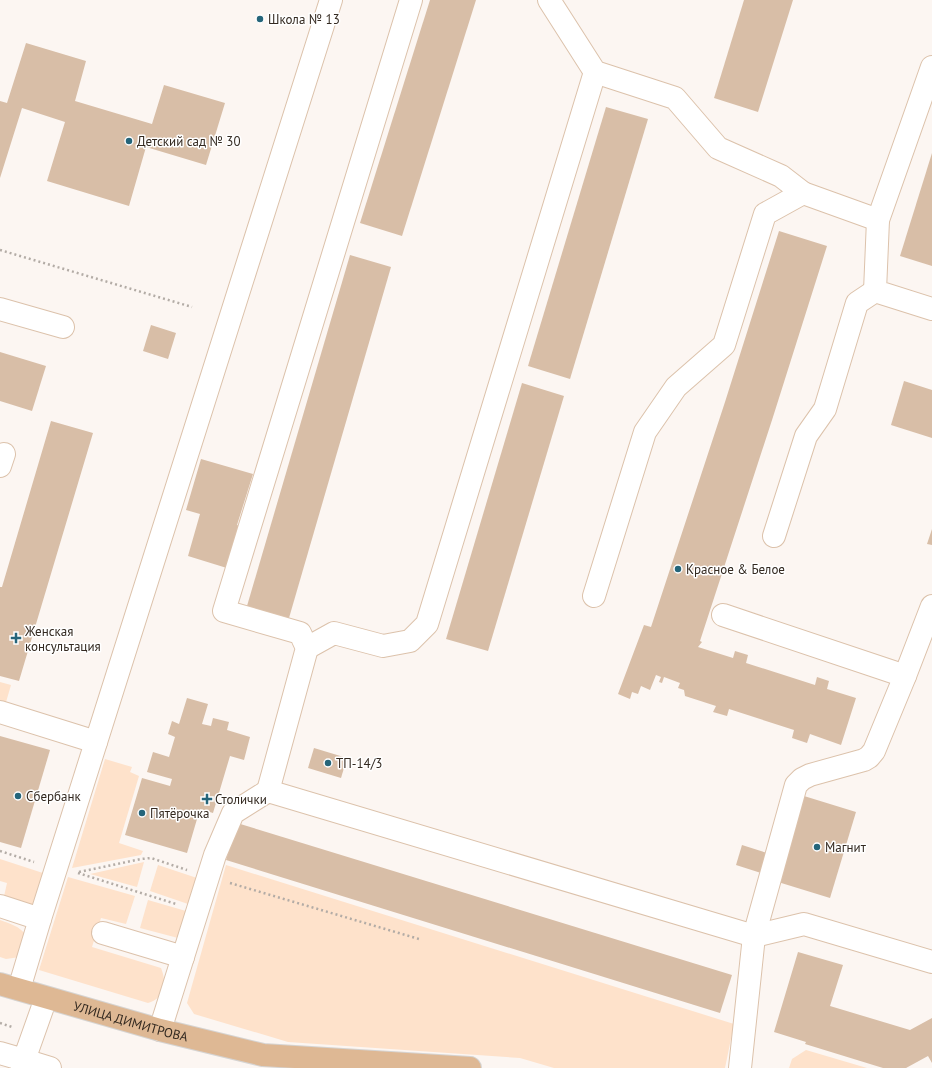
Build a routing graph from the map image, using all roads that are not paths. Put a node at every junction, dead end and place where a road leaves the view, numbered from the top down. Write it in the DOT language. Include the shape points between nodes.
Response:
graph roads {
  1 [pos="331,0"];
  2 [pos="411,0"];
  3 [pos="549,0"];
  4 [pos="932,67"];
  5 [pos="595,72"];
  6 [pos="803,193"];
  7 [pos="878,220"];
  8 [pos="875,291"];
  9 [pos="0,309"];
  10 [pos="932,310"];
  11 [pos="63,327"];
  12 [pos="774,536"];
  13 [pos="594,596"];
  14 [pos="932,606"];
  15 [pos="723,615"];
  16 [pos="307,648"];
  17 [pos="905,676"];
  18 [pos="0,712"];
  19 [pos="96,742"];
  20 [pos="268,791"];
  21 [pos="0,906"];
  22 [pos="40,919"];
  23 [pos="103,933"];
  24 [pos="754,936"];
  25 [pos="183,957"];
  26 [pos="932,962"];
  27 [pos="10,987"];
  28 [pos="46,998"];
  29 [pos="160,1030"];
  30 [pos="0,1053"];
  31 [pos="263,1055"];
  32 [pos="23,1064"];
  33 [pos="50,1068"];
  34 [pos="281,1068"];
  35 [pos="470,1068"];
  36 [pos="740,1068"];
  1 -- 19 [label="street"];
  2 -- 16 [label="street" via="224,610 300,633"];
  3 -- 5 [label="street"];
  4 -- 7 [label="street"];
  5 -- 6 [label="street" via="674,98 718,148 781,176"];
  5 -- 16 [label="street" via="427,624 410,641 383,646 334,633"];
  6 -- 7 [label="street"];
  6 -- 13 [label="street" via="765,214 724,345 676,387 645,432"];
  7 -- 8 [label="street"];
  8 -- 10 [label="street"];
  8 -- 12 [label="street" via="857,303 824,409 806,436"];
  9 -- 11 [label="street"];
  14 -- 17 [label="street"];
  15 -- 17 [label="street"];
  16 -- 20 [label="street"];
  17 -- 24 [label="street" via="874,751 869,757 810,775 796,785"];
  18 -- 19 [label="street"];
  19 -- 22 [label="street"];
  20 -- 24 [label="street"];
  20 -- 25 [label="street" via="233,813 208,877"];
  21 -- 22 [label="street"];
  22 -- 27 [label="street"];
  23 -- 25 [label="street"];
  24 -- 26 [label="street" via="804,924"];
  24 -- 36 [label="street"];
  25 -- 29 [label="street"];
  27 -- 28 [label="main road, УЛИЦА ДИМИТРОВА"];
  28 -- 29 [label="main road, УЛИЦА ДИМИТРОВА"];
  28 -- 32 [label="street"];
  29 -- 31 [label="main road, УЛИЦА ДИМИТРОВА"];
  30 -- 32 [label="street"];
  31 -- 34 [label="main road"];
  31 -- 35 [label="main road"];
  32 -- 33 [label="street"];
}
